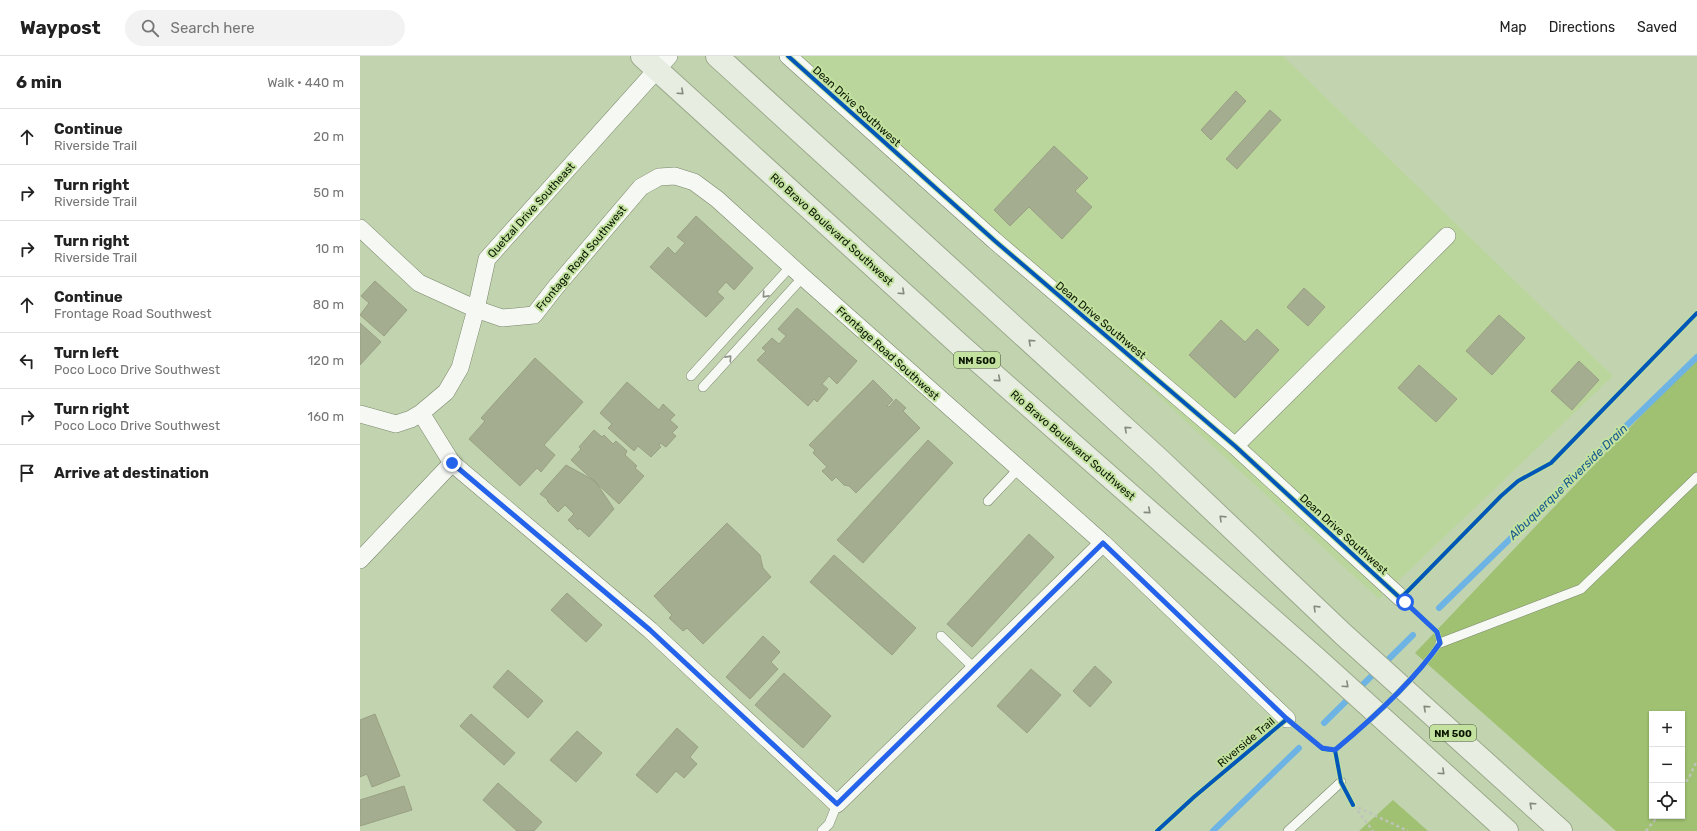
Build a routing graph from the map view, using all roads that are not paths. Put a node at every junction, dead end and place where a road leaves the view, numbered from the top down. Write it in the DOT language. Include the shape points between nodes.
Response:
graph roads {
  1 [pos="717,56"];
  2 [pos="788,56"];
  3 [pos="656,61"];
  4 [pos="360,228"];
  5 [pos="1447,236"];
  6 [pos="797,272"];
  7 [pos="476,309"];
  8 [pos="691,376"];
  9 [pos="703,387"];
  10 [pos="421,413"];
  11 [pos="360,414"];
  12 [pos="1235,446"];
  13 [pos="452,463"];
  14 [pos="1019,468"];
  15 [pos="1697,477"];
  16 [pos="988,501"];
  17 [pos="1103,543"];
  18 [pos="360,560"];
  19 [pos="1401,598"];
  20 [pos="941,636"];
  21 [pos="1440,643"];
  22 [pos="975,669"];
  23 [pos="1287,719"];
  24 [pos="1341,782"];
  25 [pos="837,804"];
  26 [pos="822,831"];
  27 [pos="1288,831"];
  28 [pos="1507,831"];
  29 [pos="1561,831"];
  29 -- 1 [label="main road, NM 500, one-way" via="1344,635 1160,460"];
  2 -- 12 [label="street, Dean Drive Southwest" via="995,241"];
  3 -- 7 [label="street, Quetzal Drive Southeast" via="487,259"];
  3 -- 28 [label="main road, Rio Bravo Boulevard Southwest / NM 500, one-way" via="961,346 1317,659"];
  4 -- 7 [label="street, Frontage Road Southwest" via="419,283"];
  5 -- 12 [label="street"];
  6 -- 7 [label="street, Frontage Road Southwest" via="717,199 694,182 675,176 659,177 641,187 534,315 502,318"];
  6 -- 8 [label="lane, one-way"];
  9 -- 6 [label="lane, one-way"];
  6 -- 14 [label="street, Frontage Road Southwest"];
  7 -- 10 [label="street, Quetzal Drive Southeast" via="460,368 446,392"];
  10 -- 11 [label="street, Quetzal Drive Southeast" via="396,424"];
  10 -- 13 [label="street"];
  12 -- 19 [label="street, Dean Drive Southwest"];
  13 -- 18 [label="street"];
  13 -- 25 [label="street" via="650,630"];
  14 -- 16 [label="lane"];
  14 -- 17 [label="street, Frontage Road Southwest"];
  15 -- 21 [label="lane" via="1581,589"];
  17 -- 22 [label="street"];
  17 -- 23 [label="street, Frontage Road Southwest"];
  20 -- 22 [label="lane"];
  22 -- 25 [label="street"];
  24 -- 27 [label="lane"];
  25 -- 26 [label="lane" via="829,824"];
}
